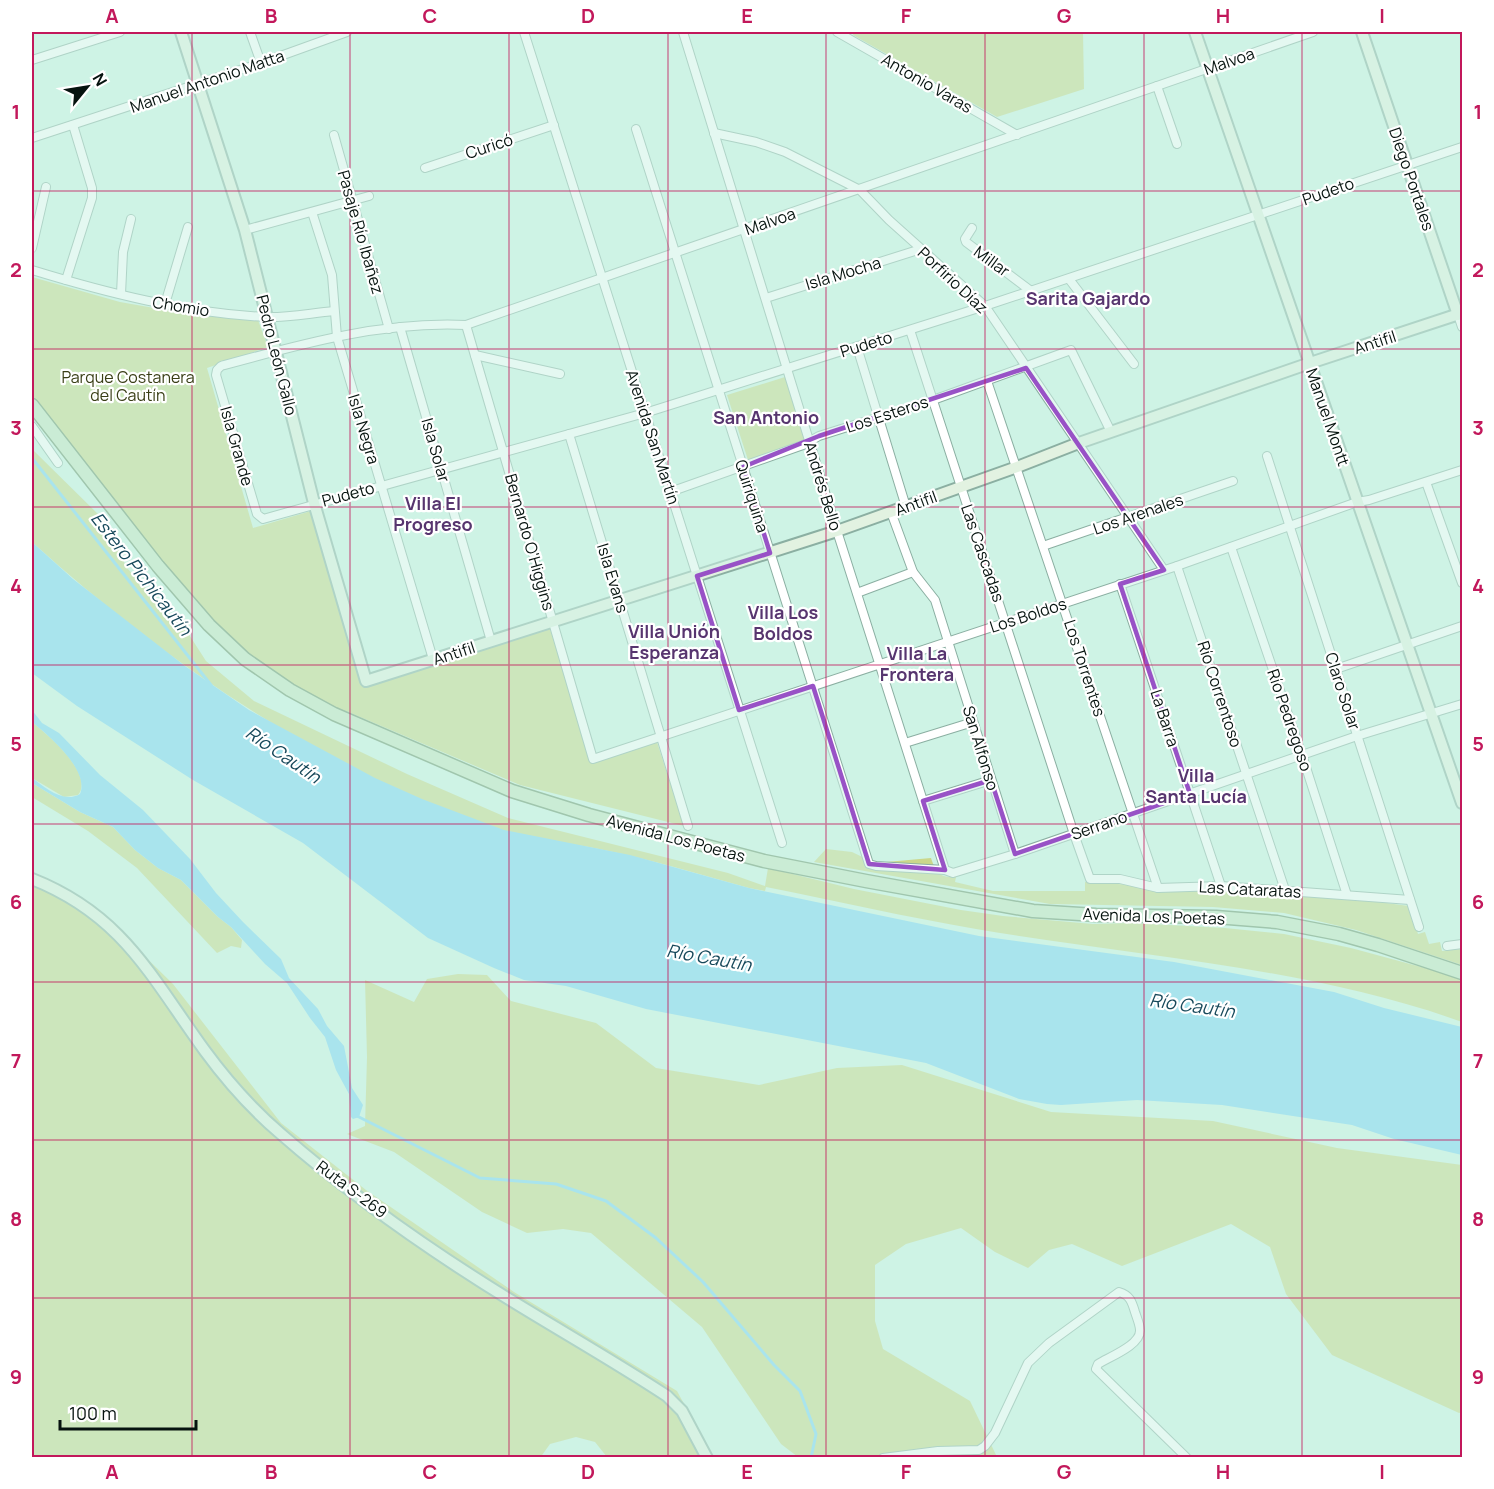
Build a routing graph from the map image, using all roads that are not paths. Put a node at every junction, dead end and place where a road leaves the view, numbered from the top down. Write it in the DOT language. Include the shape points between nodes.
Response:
graph roads {
  1 [pos="120,32"];
  2 [pos="181,32"];
  3 [pos="250,32"];
  4 [pos="347,32"];
  5 [pos="524,32"];
  6 [pos="683,32"];
  7 [pos="837,32"];
  8 [pos="1195,32"];
  9 [pos="1313,32"];
  10 [pos="1362,32"];
  11 [pos="32,60"];
  12 [pos="261,63"];
  13 [pos="1208,68"];
  14 [pos="198,84"];
  15 [pos="1157,86"];
  16 [pos="73,125"];
  17 [pos="554,125"];
  18 [pos="636,129"];
  19 [pos="714,133"];
  20 [pos="334,135"];
  21 [pos="1017,135"];
  22 [pos="32,138"];
  23 [pos="1177,144"];
  24 [pos="1462,147"];
  25 [pos="1407,165"];
  26 [pos="424,168"];
  27 [pos="46,187"];
  28 [pos="860,190"];
  29 [pos="369,196"];
  30 [pos="352,201"];
  31 [pos="312,212"];
  32 [pos="1258,215"];
  33 [pos="131,219"];
  34 [pos="188,227"];
  35 [pos="972,228"];
  36 [pos="245,230"];
  37 [pos="745,230"];
  38 [pos="32,248"];
  39 [pos="921,249"];
  40 [pos="675,253"];
  41 [pos="32,270"];
  42 [pos="602,277"];
  43 [pos="1069,279"];
  44 [pos="66,280"];
  45 [pos="1031,291"];
  46 [pos="121,294"];
  47 [pos="766,298"];
  48 [pos="165,304"];
  49 [pos="985,306"];
  50 [pos="334,311"];
  51 [pos="1460,314"];
  52 [pos="267,317"];
  53 [pos="466,325"];
  54 [pos="400,327"];
  55 [pos="1462,327"];
  56 [pos="389,329"];
  57 [pos="910,330"];
  58 [pos="337,337"];
  59 [pos="857,347"];
  60 [pos="276,351"];
  61 [pos="475,355"];
  62 [pos="1310,363"];
  63 [pos="1134,364"];
  64 [pos="1026,368"];
  65 [pos="788,369"];
  66 [pos="218,370"];
  67 [pos="560,374"];
  68 [pos="987,381"];
  69 [pos="719,390"];
  70 [pos="933,400"];
  71 [pos="32,405"];
  72 [pos="645,413"];
  73 [pos="878,417"];
  74 [pos="32,426"];
  75 [pos="1111,432"];
  76 [pos="569,434"];
  77 [pos="810,442"];
  78 [pos="1076,444"];
  79 [pos="503,452"];
  80 [pos="1267,456"];
  81 [pos="58,463"];
  82 [pos="743,467"];
  83 [pos="1017,467"];
  84 [pos="441,469"];
  85 [pos="1462,470"];
  86 [pos="1233,482"];
  87 [pos="1426,482"];
  88 [pos="381,485"];
  89 [pos="960,487"];
  90 [pos="670,492"];
  91 [pos="1357,502"];
  92 [pos="314,503"];
  93 [pos="906,507"];
  94 [pos="891,512"];
  95 [pos="1127,518"];
  96 [pos="263,519"];
  97 [pos="1290,526"];
  98 [pos="837,531"];
  99 [pos="1043,546"];
  100 [pos="1232,547"];
  101 [pos="770,553"];
  102 [pos="1177,566"];
  103 [pos="1164,570"];
  104 [pos="913,572"];
  105 [pos="697,576"];
  106 [pos="1120,584"];
  107 [pos="1462,584"];
  108 [pos="857,592"];
  109 [pos="620,600"];
  110 [pos="1063,603"];
  111 [pos="553,621"];
  112 [pos="1006,622"];
  113 [pos="1462,626"];
  114 [pos="491,641"];
  115 [pos="948,641"];
  116 [pos="1407,645"];
  117 [pos="433,659"];
  118 [pos="879,664"];
  119 [pos="1336,669"];
  120 [pos="366,681"];
  121 [pos="813,686"];
  122 [pos="1462,704"];
  123 [pos="739,710"];
  124 [pos="1432,714"];
  125 [pos="973,722"];
  126 [pos="661,736"];
  127 [pos="1357,736"];
  128 [pos="904,743"];
  129 [pos="1302,755"];
  130 [pos="593,759"];
  131 [pos="1246,774"];
  132 [pos="991,780"];
  133 [pos="1190,794"];
  134 [pos="923,801"];
  135 [pos="1462,803"];
  136 [pos="1133,813"];
  137 [pos="688,826"];
  138 [pos="1074,834"];
  139 [pos="782,843"];
  140 [pos="1015,854"];
  141 [pos="869,864"];
  142 [pos="945,870"];
  143 [pos="32,879"];
  144 [pos="1090,879"];
  145 [pos="1221,886"];
  146 [pos="1158,888"];
  147 [pos="1285,890"];
  148 [pos="1347,895"];
  149 [pos="1410,900"];
  150 [pos="1419,927"];
  151 [pos="1462,944"];
  152 [pos="1447,946"];
  153 [pos="1462,973"];
  154 [pos="707,1458"];
  155 [pos="883,1458"];
  156 [pos="1187,1458"];
  1 -- 11 [label="street"];
  2 -- 14 [label="street, Pedro León Gallo"];
  3 -- 12 [label="street"];
  4 -- 12 [label="street, Manuel Antonio Matta"];
  5 -- 17 [label="street, Avenida San Martín"];
  6 -- 19 [label="street, Andrés Bello"];
  7 -- 21 [label="street, Antonio Varas"];
  8 -- 13 [label="street, Manuel Montt"];
  9 -- 13 [label="street, Malvoa"];
  10 -- 25 [label="street, Diego Portales"];
  12 -- 14 [label="street, Manuel Antonio Matta"];
  13 -- 15 [label="street, Malvoa"];
  13 -- 32 [label="street, Manuel Montt"];
  14 -- 16 [label="street, Manuel Antonio Matta"];
  14 -- 36 [label="street, Pedro León Gallo"];
  15 -- 21 [label="street, Malvoa"];
  15 -- 23 [label="street"];
  16 -- 22 [label="street, Manuel Antonio Matta"];
  16 -- 44 [label="street" via="92,198"];
  17 -- 26 [label="street, Curicó"];
  17 -- 42 [label="street, Avenida San Martín"];
  18 -- 40 [label="street, Quiriquina"];
  19 -- 28 [label="street, Porfirio Díaz" via="785,152"];
  19 -- 37 [label="street, Andrés Bello"];
  20 -- 30 [label="street, Pasaje Río Ibañez"];
  21 -- 28 [label="street, Malvoa"];
  24 -- 25 [label="street, Pudeto"];
  25 -- 32 [label="street, Pudeto"];
  25 -- 51 [label="street, Diego Portales"];
  27 -- 38 [label="street"];
  28 -- 37 [label="street, Malvoa"];
  28 -- 39 [label="street, Porfirio Díaz"];
  29 -- 30 [label="street"];
  30 -- 31 [label="street"];
  30 -- 56 [label="street, Pasaje Río Ibañez"];
  31 -- 36 [label="street"];
  31 -- 50 [label="street, Isla Negra" via="332,275"];
  32 -- 43 [label="street, Pudeto"];
  32 -- 62 [label="street, Manuel Montt"];
  33 -- 46 [label="street" via="123,252"];
  34 -- 48 [label="street"];
  35 -- 45 [label="street, Millar" via="966,242"];
  36 -- 52 [label="street, Pedro León Gallo"];
  37 -- 40 [label="street, Malvoa"];
  37 -- 47 [label="street, Andrés Bello"];
  39 -- 47 [label="street, Isla Mocha"];
  39 -- 49 [label="street, Porfirio Díaz"];
  40 -- 42 [label="street, Malvoa"];
  40 -- 69 [label="street, Quiriquina"];
  41 -- 44 [label="street, Chomio"];
  42 -- 53 [label="street, Malvoa"];
  42 -- 72 [label="street, Avenida San Martín"];
  43 -- 45 [label="street, Pudeto"];
  43 -- 63 [label="street"];
  44 -- 46 [label="street, Chomio"];
  45 -- 49 [label="street, Pudeto"];
  46 -- 48 [label="street, Chomio"];
  47 -- 65 [label="street, Andrés Bello"];
  48 -- 52 [label="street, Chomio"];
  49 -- 57 [label="street, Pudeto"];
  49 -- 64 [label="street, Porfirio Díaz"];
  50 -- 52 [label="street, Chomio"];
  50 -- 58 [label="street, Isla Negra"];
  51 -- 55 [label="street, Diego Portales"];
  51 -- 62 [label="street, Antifil"];
  52 -- 60 [label="street, Pedro León Gallo"];
  53 -- 54 [label="street, Malvoa"];
  53 -- 61 [label="street, Bernardo O'Higgins"];
  54 -- 56 [label="street, Malvoa"];
  54 -- 84 [label="street, Isla Solar"];
  56 -- 58 [label="street, Malvoa"];
  57 -- 59 [label="street, Pudeto"];
  57 -- 70 [label="street, Las Cascadas"];
  58 -- 60 [label="street, Malvoa"];
  58 -- 88 [label="street, Isla Negra"];
  59 -- 65 [label="street, Pudeto"];
  59 -- 73 [label="street"];
  60 -- 66 [label="street, Malvoa"];
  60 -- 92 [label="street, Pedro León Gallo"];
  61 -- 67 [label="street"];
  61 -- 79 [label="street, Bernardo O'Higgins"];
  62 -- 75 [label="street, Antifil"];
  62 -- 91 [label="street, Manuel Montt"];
  64 -- 68 [label="street, Los Esteros"];
  64 -- 75 [label="street, Los Esteros" via="1071,350"];
  64 -- 78 [label="street, Porfirio Díaz"];
  65 -- 69 [label="street, Pudeto"];
  65 -- 77 [label="street, Andrés Bello"];
  66 -- 96 [label="street, Isla Grande" via="216,375 257,514"];
  68 -- 70 [label="street, Los Esteros"];
  68 -- 83 [label="street, Los Torrentes"];
  69 -- 72 [label="street, Pudeto"];
  69 -- 82 [label="street, Quiriquina"];
  70 -- 73 [label="street, Los Esteros"];
  70 -- 89 [label="street, Las Cascadas"];
  71 -- 153 [label="main road, Avenida Los Poetas" via="158,566 209,625 245,659 334,714 512,791 764,861 901,888 1034,911 1277,922 1339,934"];
  72 -- 76 [label="street, Pudeto"];
  72 -- 90 [label="street, Avenida San Martín"];
  73 -- 77 [label="street, Los Esteros"];
  73 -- 93 [label="street"];
  74 -- 81 [label="street"];
  75 -- 78 [label="street, Antifil"];
  76 -- 79 [label="street, Pudeto"];
  76 -- 109 [label="street, Isla Evans"];
  77 -- 82 [label="street, Los Esteros"];
  77 -- 98 [label="street, Andrés Bello"];
  78 -- 83 [label="street, Antifil"];
  78 -- 95 [label="street, Porfirio Díaz"];
  79 -- 84 [label="street, Pudeto"];
  79 -- 111 [label="street, Bernardo O'Higgins"];
  80 -- 97 [label="street, Claro Solar"];
  82 -- 90 [label="street, Los Esteros"];
  82 -- 101 [label="street, Quiriquina"];
  83 -- 89 [label="street, Antifil"];
  83 -- 99 [label="street, Los Torrentes"];
  84 -- 88 [label="street, Pudeto"];
  84 -- 114 [label="street, Isla Solar"];
  85 -- 87 [label="street, Los Boldos"];
  86 -- 95 [label="street, Los Arenales"];
  87 -- 91 [label="street, Los Boldos"];
  87 -- 107 [label="street"];
  88 -- 92 [label="street, Pudeto"];
  88 -- 117 [label="street, Isla Negra"];
  89 -- 93 [label="street, Antifil"];
  89 -- 112 [label="street, Las Cascadas"];
  90 -- 105 [label="street, Avenida San Martín"];
  91 -- 97 [label="street, Los Boldos"];
  91 -- 116 [label="street, Manuel Montt"];
  92 -- 96 [label="street, Pudeto"];
  92 -- 120 [label="street, Pedro León Gallo"];
  93 -- 94 [label="street, Antifil"];
  94 -- 98 [label="street, Antifil"];
  94 -- 104 [label="street, San Alfonso"];
  95 -- 99 [label="street, Los Arenales"];
  95 -- 103 [label="street, Porfirio Díaz"];
  97 -- 100 [label="street, Los Boldos"];
  97 -- 119 [label="street, Claro Solar"];
  98 -- 101 [label="street, Antifil"];
  98 -- 108 [label="street, Andrés Bello"];
  99 -- 110 [label="street, Los Torrentes"];
  100 -- 102 [label="street, Los Boldos"];
  100 -- 129 [label="street, Río Pedregoso"];
  101 -- 105 [label="street, Antifil"];
  101 -- 121 [label="street, Quiriquina"];
  102 -- 103 [label="street, Los Boldos"];
  102 -- 131 [label="street, Río Correntoso"];
  103 -- 106 [label="street, Los Boldos"];
  104 -- 108 [label="street"];
  104 -- 115 [label="street, San Alfonso" via="935,600"];
  105 -- 109 [label="street, Antifil"];
  105 -- 123 [label="street, Avenida San Martín"];
  106 -- 110 [label="street, Los Boldos"];
  106 -- 133 [label="street, La Barra"];
  108 -- 118 [label="street, Andrés Bello"];
  109 -- 111 [label="street, Antifil"];
  109 -- 126 [label="street, Isla Evans"];
  110 -- 112 [label="street, Los Boldos"];
  110 -- 136 [label="street, Los Torrentes"];
  111 -- 114 [label="street, Antifil"];
  111 -- 130 [label="street, Bernardo O'Higgins"];
  112 -- 115 [label="street, Los Boldos"];
  112 -- 138 [label="street, Las Cascadas"];
  113 -- 116 [label="street"];
  114 -- 117 [label="street, Antifil"];
  115 -- 118 [label="street, Los Boldos"];
  115 -- 125 [label="street, San Alfonso"];
  116 -- 119 [label="street"];
  116 -- 124 [label="street, Manuel Montt"];
  117 -- 120 [label="street, Antifil"];
  118 -- 121 [label="street, Los Boldos"];
  118 -- 128 [label="street, Andrés Bello"];
  119 -- 127 [label="street, Claro Solar"];
  121 -- 123 [label="street, Los Boldos"];
  121 -- 141 [label="street, Quiriquina"];
  122 -- 124 [label="street, Serrano"];
  123 -- 126 [label="street, Los Boldos"];
  123 -- 139 [label="street, Avenida San Martín"];
  124 -- 127 [label="street, Serrano"];
  124 -- 135 [label="street, Manuel Montt"];
  125 -- 128 [label="street"];
  125 -- 132 [label="street, San Alfonso"];
  126 -- 130 [label="street, Los Boldos"];
  126 -- 137 [label="street, Isla Evans"];
  127 -- 129 [label="street, Serrano"];
  127 -- 149 [label="street, Claro Solar"];
  128 -- 134 [label="street, Andrés Bello"];
  129 -- 131 [label="street, Serrano"];
  129 -- 148 [label="street, Río Pedregoso"];
  131 -- 133 [label="street, Serrano"];
  131 -- 147 [label="street, Río Correntoso"];
  132 -- 134 [label="street"];
  132 -- 140 [label="street, San Alfonso"];
  133 -- 136 [label="street, Serrano"];
  133 -- 145 [label="street, La Barra"];
  134 -- 142 [label="street, Andrés Bello"];
  136 -- 138 [label="street, Serrano"];
  136 -- 146 [label="street, Los Torrentes"];
  138 -- 140 [label="street, Serrano"];
  138 -- 144 [label="street, Las Cascadas"];
  140 -- 142 [label="street, Serrano" via="953,873"];
  141 -- 142 [label="street, Serrano"];
  143 -- 154 [label="street, Ruta S-269" via="75,900 124,940 212,1060 282,1135 461,1268 667,1396 682,1411"];
  144 -- 146 [label="street, Las Cataratas" via="1120,879"];
  145 -- 146 [label="street, Las Cataratas"];
  145 -- 147 [label="street, Las Cataratas"];
  147 -- 148 [label="street, Las Cataratas"];
  148 -- 149 [label="street, Las Cataratas"];
  149 -- 150 [label="street, Claro Solar"];
  151 -- 152 [label="street"];
  155 -- 156 [label="street" via="985,1446 1028,1363 1048,1343 1119,1293 1132,1301 1139,1336 1096,1369"];
}
